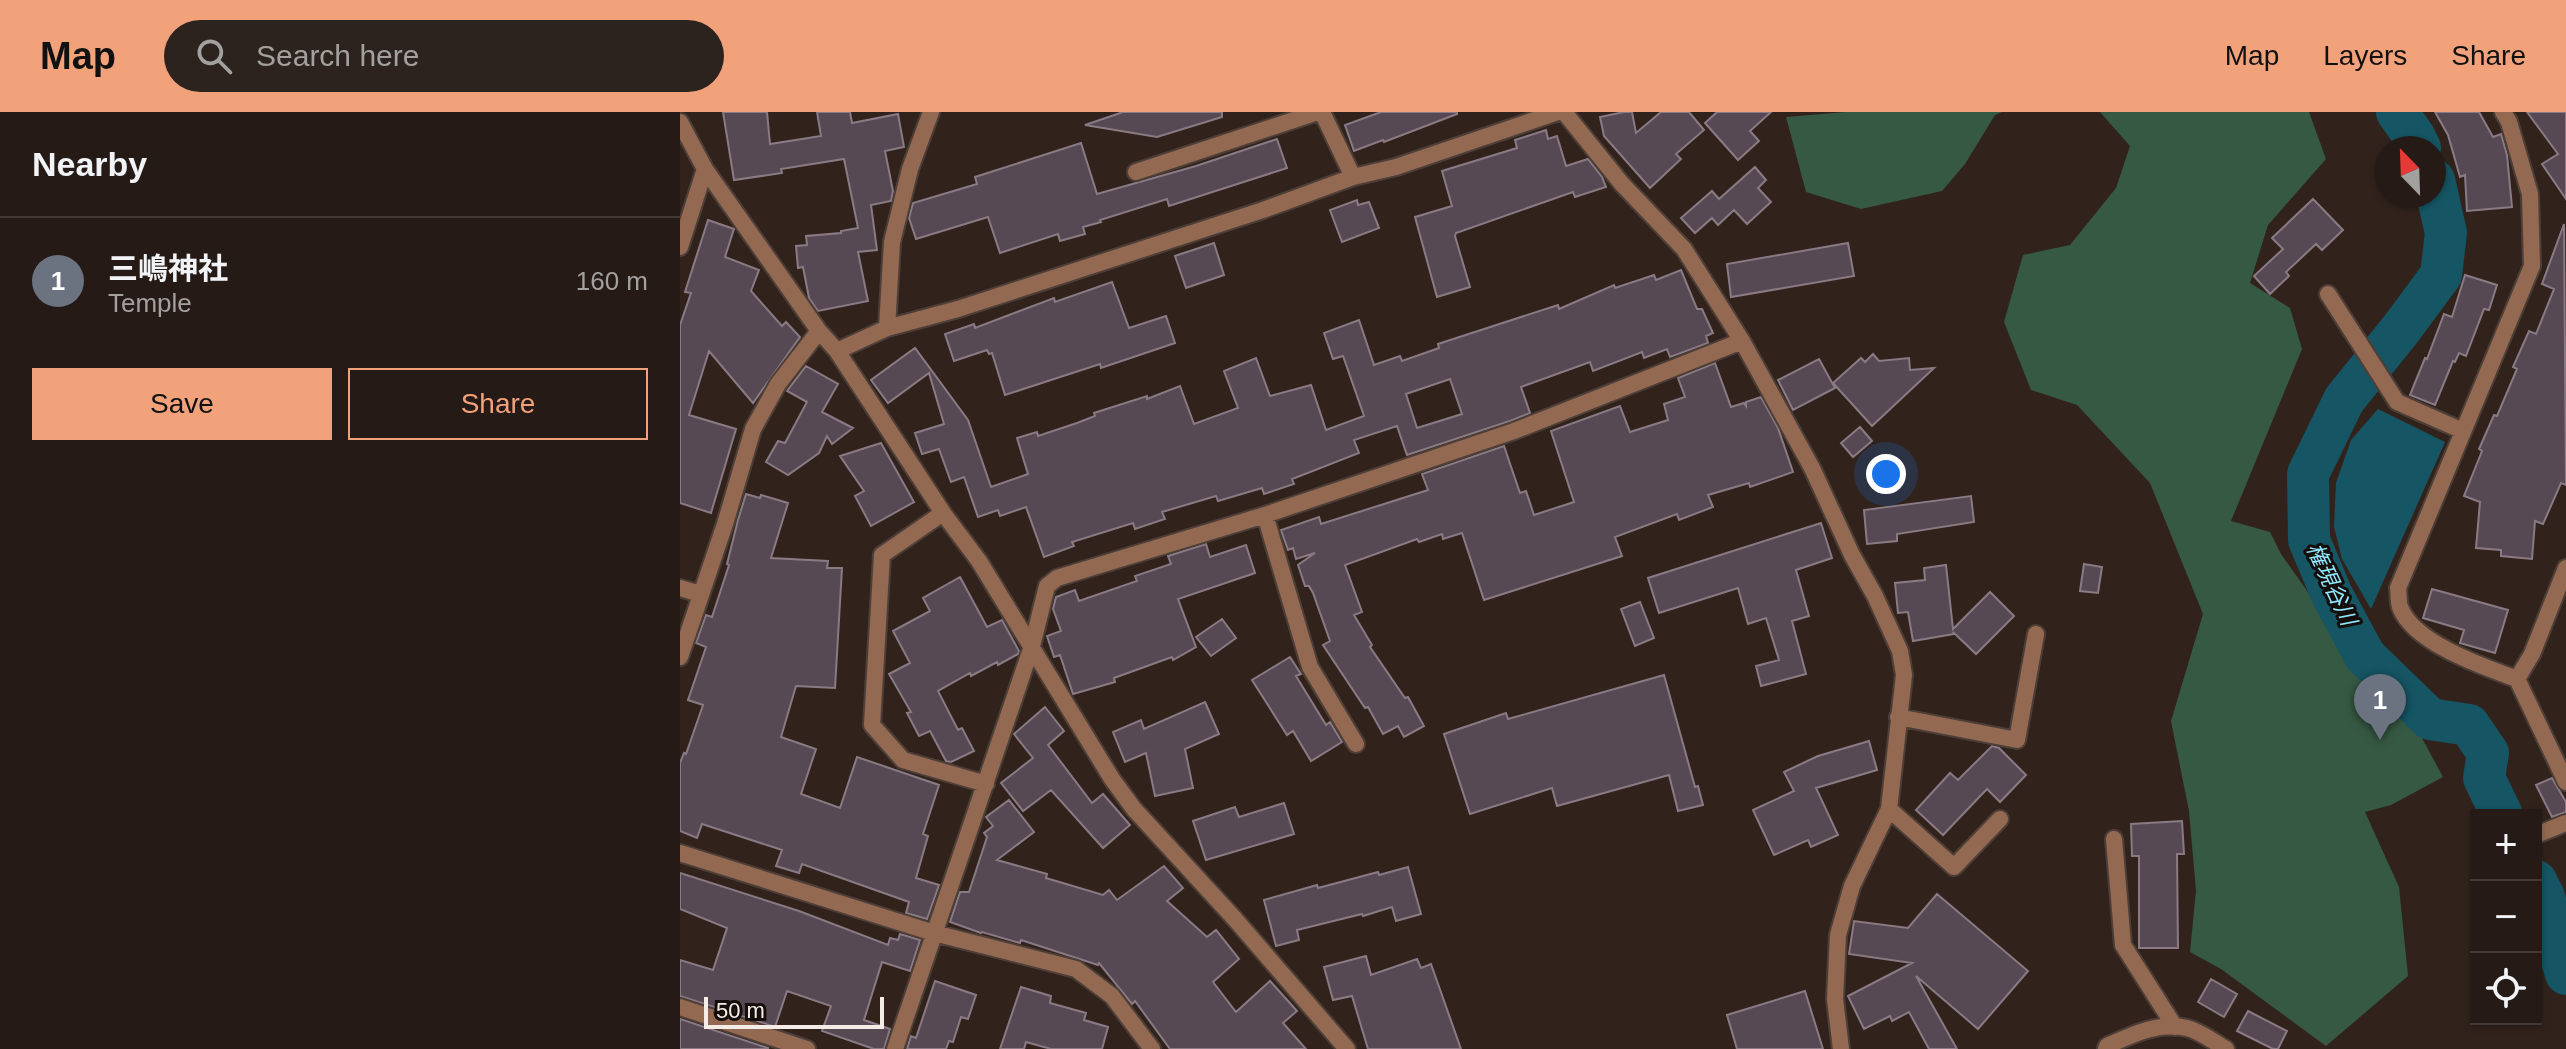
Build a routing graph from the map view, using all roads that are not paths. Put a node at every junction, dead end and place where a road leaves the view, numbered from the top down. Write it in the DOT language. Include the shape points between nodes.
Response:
graph roads {
  1 [pos="931,112"];
  2 [pos="1320,112"];
  3 [pos="1558,112"];
  4 [pos="1564,112"];
  5 [pos="2503,112"];
  6 [pos="680,122"];
  7 [pos="705,169"];
  8 [pos="1136,172"];
  9 [pos="1353,177"];
  10 [pos="680,247"];
  11 [pos="2328,294"];
  12 [pos="887,328"];
  13 [pos="819,331"];
  14 [pos="1742,341"];
  15 [pos="837,351"];
  16 [pos="2463,431"];
  17 [pos="943,513"];
  18 [pos="1265,515"];
  19 [pos="2566,568"];
  20 [pos="680,588"];
  21 [pos="700,594"];
  22 [pos="2036,634"];
  23 [pos="1032,646"];
  24 [pos="680,657"];
  25 [pos="2517,679"];
  26 [pos="1898,717"];
  27 [pos="1356,744"];
  28 [pos="2566,782"];
  29 [pos="986,784"];
  30 [pos="1889,809"];
  31 [pos="2000,819"];
  32 [pos="2566,823"];
  33 [pos="2542,832"];
  34 [pos="2114,839"];
  35 [pos="680,853"];
  36 [pos="934,933"];
  37 [pos="680,1008"];
  38 [pos="2175,1027"];
  39 [pos="784,1046"];
  40 [pos="807,1049"];
  41 [pos="895,1049"];
  42 [pos="1152,1049"];
  43 [pos="1347,1049"];
  44 [pos="1841,1049"];
  45 [pos="2106,1049"];
  46 [pos="2226,1049"];
  1 -- 12 [label="street" via="892,242"];
  2 -- 8 [label="street"];
  2 -- 9 [label="street"];
  3 -- 9 [label="street"];
  4 -- 14 [label="street" via="1684,249"];
  5 -- 16 [label="street" via="2530,194 2532,266"];
  6 -- 7 [label="street"];
  7 -- 10 [label="street"];
  7 -- 13 [label="street"];
  9 -- 12 [label="street"];
  11 -- 16 [label="street" via="2397,402"];
  12 -- 15 [label="street"];
  13 -- 15 [label="street"];
  13 -- 21 [label="street" via="778,384 753,429"];
  14 -- 18 [label="street" via="1514,431"];
  14 -- 26 [label="street" via="1812,468 1900,651 1904,675"];
  15 -- 17 [label="street"];
  16 -- 25 [label="street" via="2398,588 2399,607 2415,629 2463,660"];
  17 -- 23 [label="street"];
  17 -- 29 [label="street" via="882,555 872,725 903,760"];
  18 -- 23 [label="street" via="1057,578 1047,586"];
  18 -- 27 [label="street" via="1310,667"];
  19 -- 25 [label="street"];
  20 -- 21 [label="street"];
  21 -- 24 [label="street"];
  22 -- 26 [label="street" via="2017,740"];
  23 -- 29 [label="street"];
  23 -- 43 [label="street" via="1134,809"];
  25 -- 28 [label="street"];
  26 -- 30 [label="street"];
  29 -- 36 [label="street"];
  30 -- 31 [label="street" via="1954,867"];
  30 -- 44 [label="street" via="1852,886 1838,935 1835,999"];
  32 -- 33 [label="street"];
  34 -- 38 [label="street" via="2123,945"];
  35 -- 36 [label="street"];
  36 -- 41 [label="street"];
  36 -- 42 [label="street" via="1076,969 1112,996"];
  37 -- 39 [label="street"];
  38 -- 45 [label="street" via="2142,1030"];
  38 -- 46 [label="street" via="2188,1028"];
  39 -- 40 [label="street"];
}
